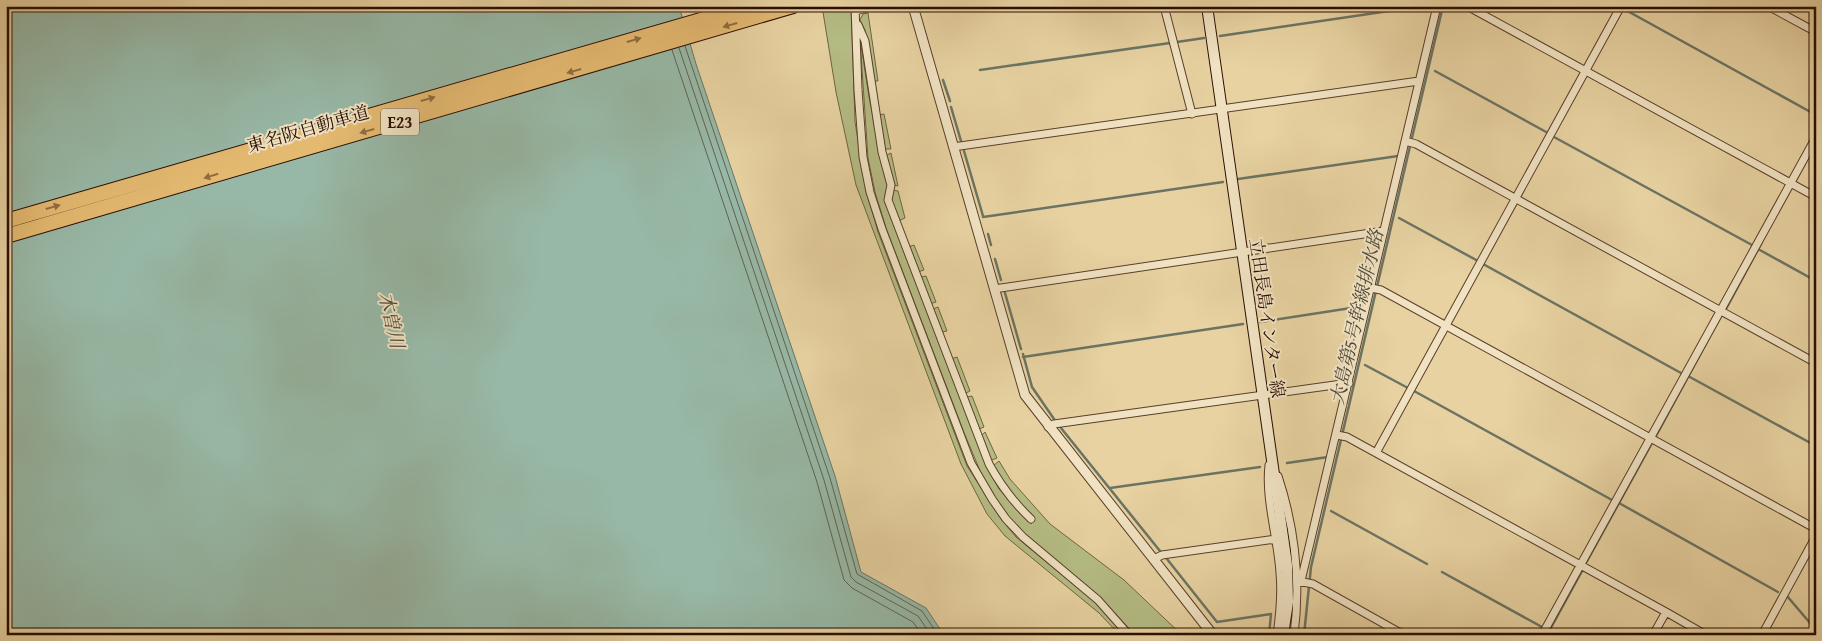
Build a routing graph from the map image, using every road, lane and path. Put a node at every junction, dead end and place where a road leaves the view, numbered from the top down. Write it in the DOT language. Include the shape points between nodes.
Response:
graph roads {
  1 [pos="749,6"];
  2 [pos="793,6"];
  3 [pos="875,6"];
  4 [pos="913,6"];
  5 [pos="1164,6"];
  6 [pos="1207,6"];
  7 [pos="1437,6"];
  8 [pos="1467,6"];
  9 [pos="1621,6"];
  10 [pos="1768,6"];
  11 [pos="855,9"];
  12 [pos="856,20"];
  13 [pos="1816,32"];
  14 [pos="1586,71"];
  15 [pos="1419,81"];
  16 [pos="1220,109"];
  17 [pos="1192,114"];
  18 [pos="1816,137"];
  19 [pos="1406,141"];
  20 [pos="953,147"];
  21 [pos="1790,183"];
  22 [pos="1816,197"];
  23 [pos="1516,198"];
  24 [pos="6,221"];
  25 [pos="1384,231"];
  26 [pos="6,236"];
  27 [pos="1241,252"];
  28 [pos="1372,288"];
  29 [pos="994,289"];
  30 [pos="1720,311"];
  31 [pos="1446,326"];
  32 [pos="1816,363"];
  33 [pos="1349,383"];
  34 [pos="1263,394"];
  35 [pos="1048,427"];
  36 [pos="1338,435"];
  37 [pos="1650,438"];
  38 [pos="1376,453"];
  39 [pos="1271,455"];
  40 [pos="1031,519"];
  41 [pos="1816,529"];
  42 [pos="1816,536"];
  43 [pos="1276,539"];
  44 [pos="1154,559"];
  45 [pos="1581,565"];
  46 [pos="1301,581"];
  47 [pos="1666,612"];
  48 [pos="1129,635"];
  49 [pos="1213,635"];
  50 [pos="1277,635"];
  51 [pos="1283,635"];
  52 [pos="1294,635"];
  53 [pos="1404,635"];
  54 [pos="1542,635"];
  55 [pos="1653,635"];
  56 [pos="1706,635"];
  57 [pos="1762,635"];
  24 -- 1 [label="highway, 東名阪自動車道 / E23, one-way"];
  2 -- 26 [label="highway, 東名阪自動車道 / E23, one-way"];
  3 -- 11 [label="street"];
  4 -- 20 [label="street"];
  5 -- 17 [label="street"];
  6 -- 16 [label="main road, 立田長島インター線"];
  7 -- 15 [label="street"];
  8 -- 14 [label="street"];
  9 -- 14 [label="street"];
  10 -- 13 [label="street"];
  11 -- 12 [label="street"];
  12 -- 40 [label="street" via="865,41 882,152 891,185 888,200 989,464 1007,495"];
  12 -- 48 [label="street" via="860,124 870,192 971,463 992,499 1017,531 1098,600"];
  14 -- 21 [label="street"];
  14 -- 23 [label="street"];
  15 -- 16 [label="street"];
  15 -- 19 [label="street"];
  16 -- 17 [label="street"];
  16 -- 27 [label="main road, 立田長島インター線"];
  17 -- 20 [label="street"];
  18 -- 21 [label="street"];
  19 -- 23 [label="street"];
  19 -- 25 [label="street"];
  20 -- 29 [label="street"];
  21 -- 22 [label="street"];
  21 -- 30 [label="street"];
  23 -- 30 [label="street"];
  23 -- 31 [label="street"];
  25 -- 27 [label="street"];
  25 -- 28 [label="street"];
  27 -- 29 [label="street"];
  27 -- 34 [label="main road, 立田長島インター線"];
  28 -- 31 [label="street"];
  28 -- 33 [label="street"];
  29 -- 35 [label="street" via="1023,391"];
  30 -- 32 [label="street"];
  30 -- 37 [label="street"];
  31 -- 37 [label="street"];
  31 -- 38 [label="street"];
  33 -- 34 [label="street"];
  33 -- 36 [label="street"];
  34 -- 35 [label="street"];
  34 -- 39 [label="main road, 立田長島インター線"];
  35 -- 44 [label="street"];
  36 -- 38 [label="street"];
  36 -- 46 [label="street"];
  37 -- 41 [label="street"];
  37 -- 45 [label="street"];
  38 -- 45 [label="street"];
  39 -- 43 [label="street" via="1268,468"];
  39 -- 46 [label="street" via="1289,518"];
  39 -- 51 [label="main road, 立田長島インター線" via="1287,566 1288,602"];
  42 -- 57 [label="street"];
  43 -- 44 [label="street" via="1162,555"];
  43 -- 50 [label="street" via="1280,573"];
  44 -- 49 [label="street"];
  45 -- 47 [label="street"];
  45 -- 54 [label="street"];
  46 -- 52 [label="street"];
  46 -- 53 [label="street" via="1313,584"];
  47 -- 55 [label="street"];
  47 -- 56 [label="street"];
}
